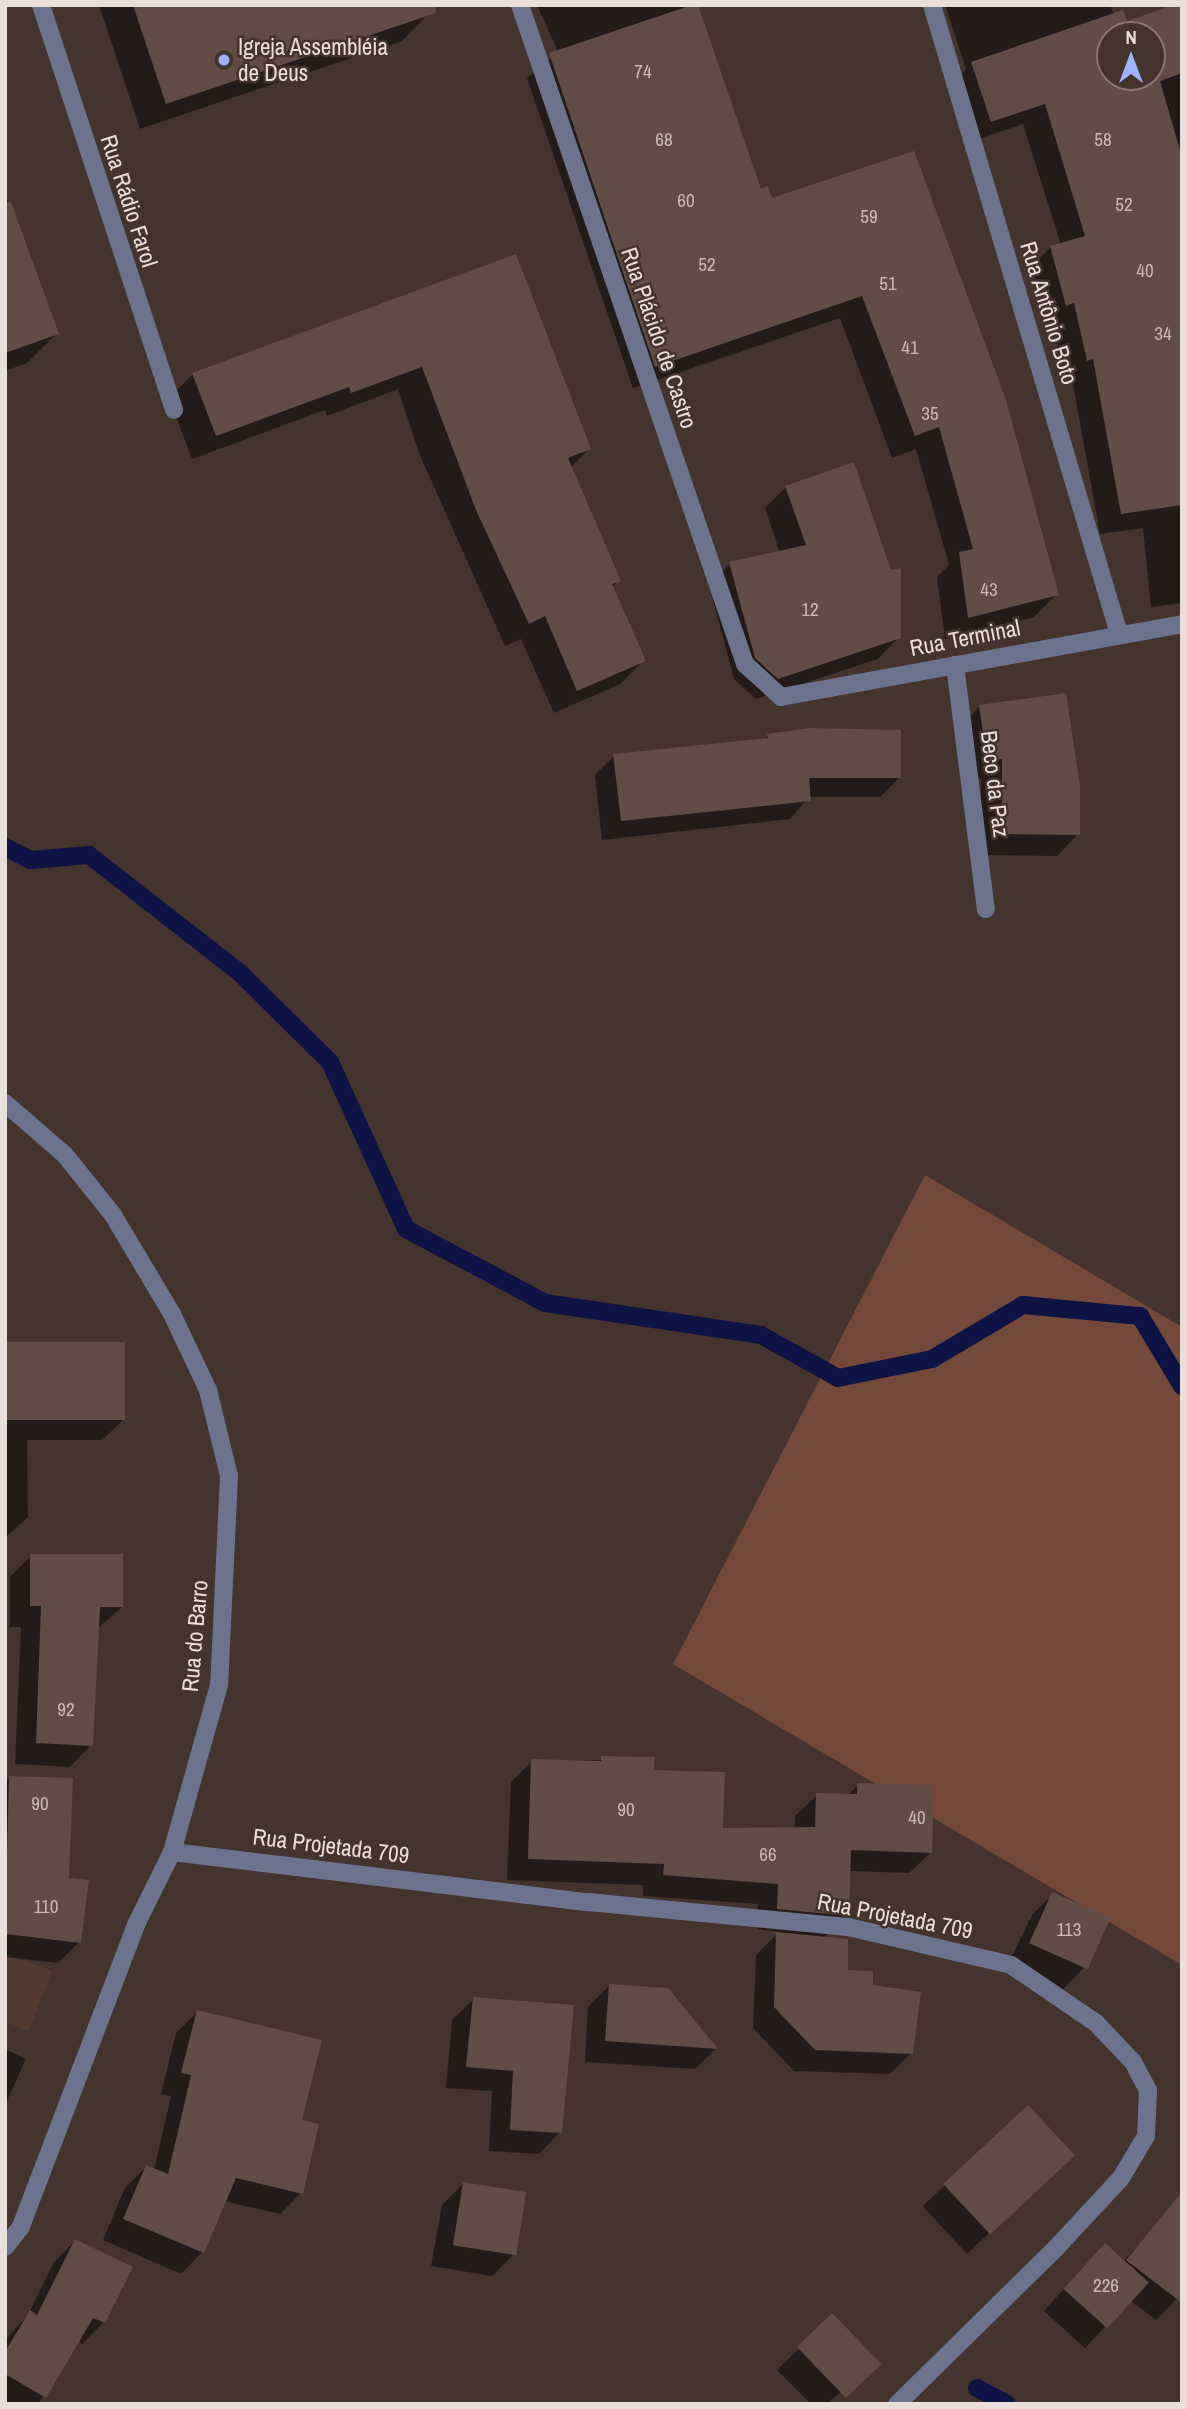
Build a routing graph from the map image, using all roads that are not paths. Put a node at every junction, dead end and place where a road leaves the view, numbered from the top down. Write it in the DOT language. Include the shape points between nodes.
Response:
graph roads {
  1 [pos="41,5"];
  2 [pos="520,5"];
  3 [pos="932,5"];
  4 [pos="174,410"];
  5 [pos="1182,624"];
  6 [pos="1119,634"];
  7 [pos="955,664"];
  8 [pos="765,678"];
  9 [pos="986,909"];
  10 [pos="5,1103"];
  11 [pos="172,1852"];
  12 [pos="5,2247"];
  13 [pos="897,2404"];
  1 -- 4 [label="street, Rua Rádio Farol"];
  2 -- 8 [label="street, Rua Plácido de Castro" via="745,664"];
  3 -- 6 [label="street, Rua Antônio Boto"];
  5 -- 6 [label="street, Rua Terminal"];
  6 -- 7 [label="street, Rua Terminal"];
  7 -- 8 [label="street, Rua Terminal" via="781,697"];
  7 -- 9 [label="street, Beco da Paz"];
  10 -- 11 [label="street, Rua do Barro" via="65,1155 113,1215 172,1314 208,1390 229,1476 219,1685"];
  11 -- 12 [label="street, Rua do Barro" via="136,1925 20,2228"];
  11 -- 13 [label="street, Rua Projetada 709" via="587,1902 848,1927 1011,1965 1096,2023 1133,2062 1148,2090 1146,2136 1121,2178"];
}
